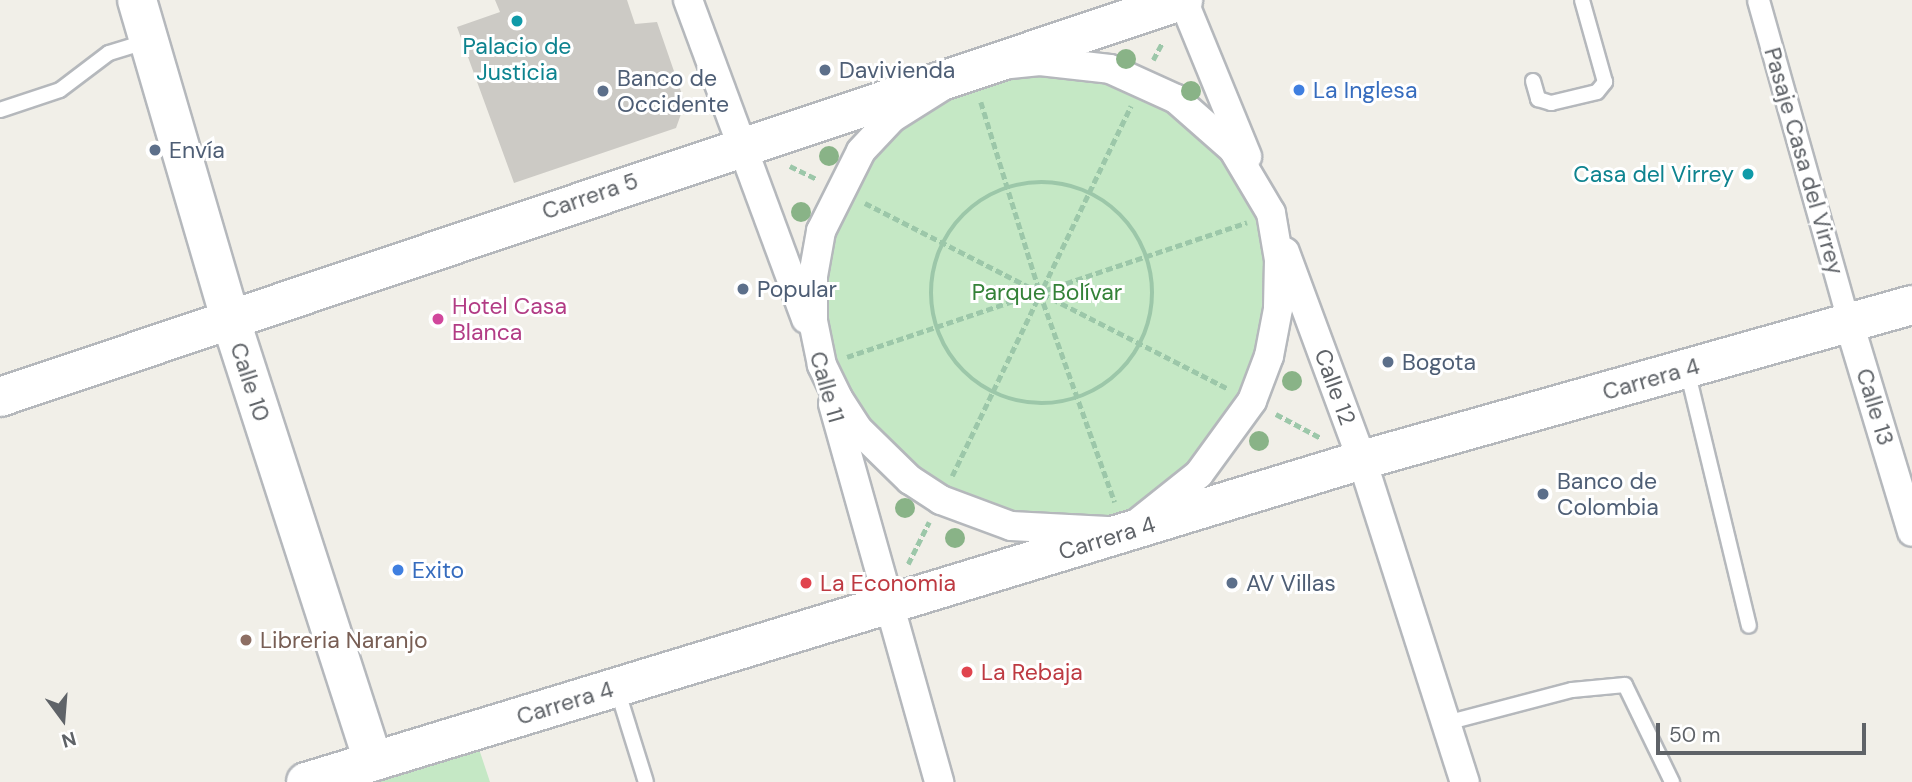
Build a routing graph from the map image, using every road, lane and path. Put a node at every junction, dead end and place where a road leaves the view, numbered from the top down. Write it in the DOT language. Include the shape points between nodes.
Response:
graph roads {
  1 [pos="137,0"];
  2 [pos="688,0"];
  3 [pos="1183,0"];
  4 [pos="1582,0"];
  5 [pos="1758,0"];
  6 [pos="1166,35"];
  7 [pos="150,41"];
  8 [pos="971,68"];
  9 [pos="1143,81"];
  10 [pos="1533,81"];
  11 [pos="0,110"];
  12 [pos="744,143"];
  13 [pos="1007,187"];
  14 [pos="837,189"];
  15 [pos="1090,191"];
  16 [pos="1270,213"];
  17 [pos="942,243"];
  18 [pos="1149,256"];
  19 [pos="1040,293"];
  20 [pos="1912,305"];
  21 [pos="230,318"];
  22 [pos="1849,323"];
  23 [pos="936,328"];
  24 [pos="1142,345"];
  25 [pos="822,365"];
  26 [pos="1687,369"];
  27 [pos="992,393"];
  28 [pos="0,397"];
  29 [pos="1078,398"];
  30 [pos="1252,401"];
  31 [pos="1362,460"];
  32 [pos="940,500"];
  33 [pos="1126,532"];
  34 [pos="1912,532"];
  35 [pos="887,605"];
  36 [pos="1749,626"];
  37 [pos="616,688"];
  38 [pos="1446,723"];
  39 [pos="373,762"];
  40 [pos="326,779"];
  41 [pos="646,782"];
  42 [pos="939,782"];
  43 [pos="1465,782"];
  44 [pos="1672,782"];
  1 -- 7 [label="main road, Calle 10"];
  2 -- 12 [label="street, Calle 11"];
  3 -- 8 [label="main road, Carrera 5"];
  3 -- 16 [label="street, Calle 12"];
  4 -- 10 [label="lane" via="1605,82 1597,92 1551,103 1538,99"];
  5 -- 22 [label="street, Pasaje Casa del Virrey"];
  6 -- 9 [label="path"];
  7 -- 11 [label="lane" via="109,53 60,90"];
  7 -- 21 [label="main road, Calle 10"];
  8 -- 9 [label="street" via="1075,62"];
  8 -- 12 [label="main road, Carrera 5"];
  8 -- 13 [label="path"];
  8 -- 14 [label="street" via="892,118 861,151"];
  9 -- 15 [label="path"];
  9 -- 16 [label="street" via="1206,121 1233,149"];
  12 -- 14 [label="path"];
  12 -- 21 [label="main road, Carrera 5"];
  12 -- 25 [label="street, Calle 11"];
  13 -- 15 [label="path" via="1049,181"];
  13 -- 17 [label="path" via="969,208"];
  13 -- 19 [label="path"];
  14 -- 17 [label="path"];
  14 -- 25 [label="street" via="821,231 813,276"];
  15 -- 18 [label="path" via="1126,218"];
  15 -- 19 [label="path"];
  16 -- 18 [label="path"];
  16 -- 30 [label="street" via="1279,260 1278,309"];
  16 -- 31 [label="street, Calle 12"];
  17 -- 19 [label="path"];
  17 -- 23 [label="path" via="930,285"];
  18 -- 19 [label="path"];
  18 -- 24 [label="path" via="1155,301"];
  19 -- 23 [label="path"];
  19 -- 24 [label="path"];
  19 -- 27 [label="path"];
  19 -- 29 [label="path"];
  20 -- 22 [label="main road, Carrera 4"];
  21 -- 28 [label="main road, Carrera 5"];
  21 -- 39 [label="main road, Calle 10"];
  22 -- 26 [label="main road, Carrera 4"];
  22 -- 34 [label="street, Calle 13"];
  23 -- 25 [label="path"];
  23 -- 27 [label="path" via="957,366"];
  24 -- 29 [label="path" via="1115,378"];
  24 -- 30 [label="path"];
  25 -- 32 [label="street" via="858,429 910,480"];
  25 -- 35 [label="street, Calle 11"];
  26 -- 31 [label="main road, Carrera 4"];
  26 -- 36 [label="lane"];
  27 -- 29 [label="path" via="1035,404"];
  27 -- 32 [label="path"];
  29 -- 33 [label="path"];
  30 -- 31 [label="path"];
  30 -- 33 [label="street" via="1199,474"];
  31 -- 33 [label="main road, Carrera 4"];
  31 -- 38 [label="street, Calle 12"];
  32 -- 33 [label="street" via="1011,526"];
  32 -- 35 [label="path"];
  33 -- 35 [label="main road, Carrera 4"];
  35 -- 37 [label="main road, Carrera 4"];
  35 -- 42 [label="street, Calle 11"];
  37 -- 39 [label="main road, Carrera 4"];
  37 -- 41 [label="lane"];
  38 -- 43 [label="street, Calle 12"];
  38 -- 44 [label="lane" via="1572,690 1625,685"];
  39 -- 40 [label="main road, Carrera 4"];
}
